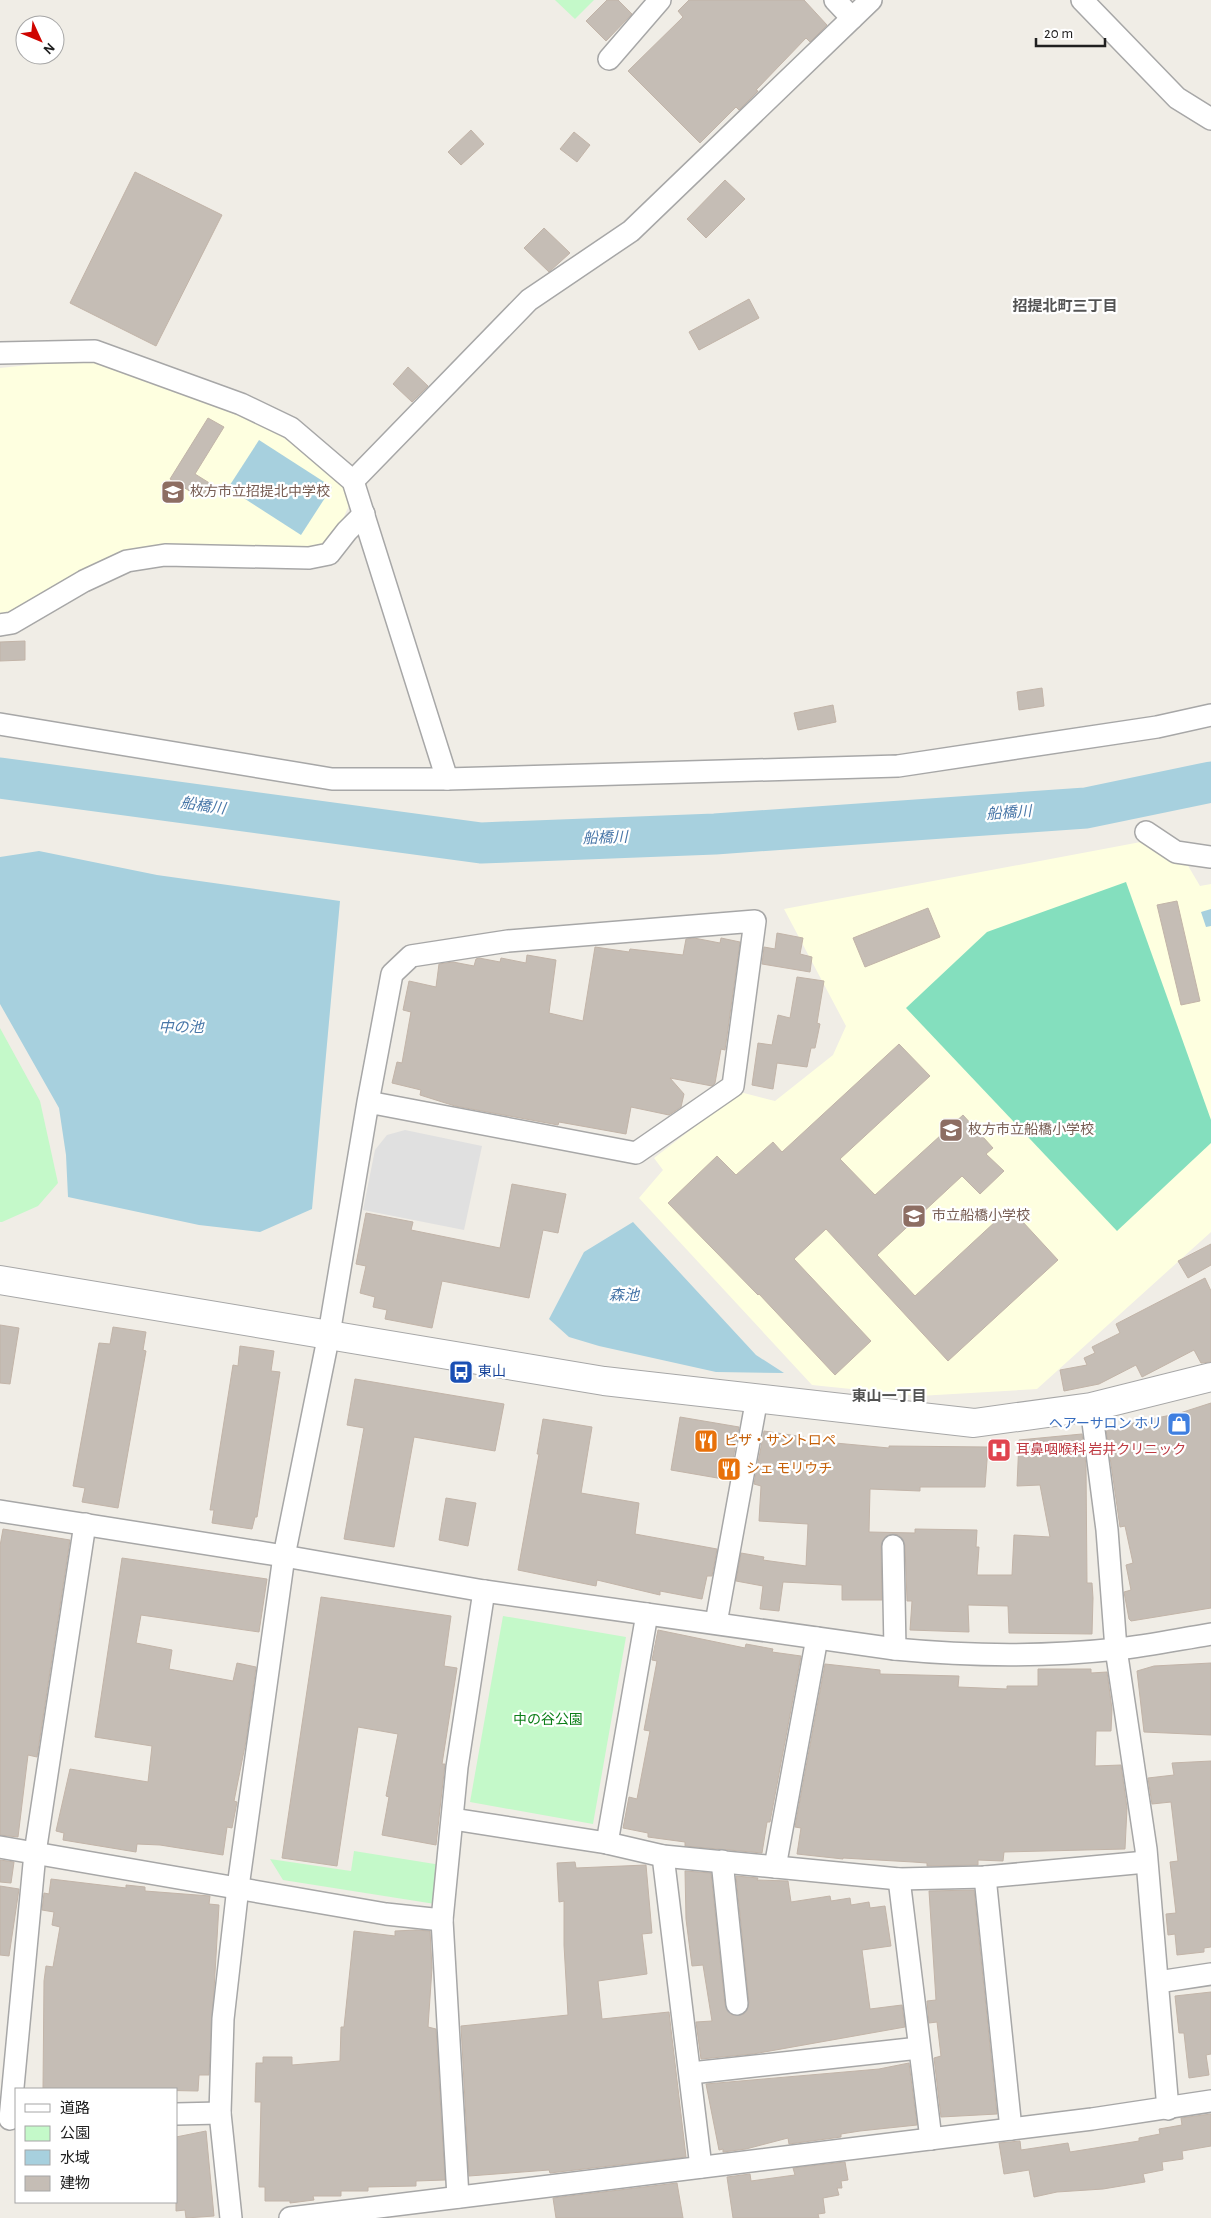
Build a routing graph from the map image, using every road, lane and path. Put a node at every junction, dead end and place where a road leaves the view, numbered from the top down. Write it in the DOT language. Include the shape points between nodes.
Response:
graph roads {
  1 [pos="835,0"];
  2 [pos="871,0"];
  3 [pos="1082,0"];
  4 [pos="658,1"];
  5 [pos="852,18"];
  6 [pos="608,59"];
  7 [pos="1211,119"];
  8 [pos="0,354"];
  9 [pos="353,481"];
  10 [pos="364,514"];
  11 [pos="0,625"];
  12 [pos="1211,715"];
  13 [pos="0,724"];
  14 [pos="447,779"];
  15 [pos="1146,832"];
  16 [pos="1211,857"];
  17 [pos="368,1102"];
  18 [pos="0,1280"];
  19 [pos="330,1334"];
  20 [pos="1211,1377"];
  21 [pos="757,1398"];
  22 [pos="1091,1406"];
  23 [pos="0,1511"];
  24 [pos="85,1524"];
  25 [pos="893,1546"];
  26 [pos="284,1556"];
  27 [pos="484,1591"];
  28 [pos="647,1614"];
  29 [pos="716,1623"];
  30 [pos="1211,1634"];
  31 [pos="817,1638"];
  32 [pos="896,1649"];
  33 [pos="1116,1649"];
  34 [pos="453,1819"];
  35 [pos="608,1843"];
  36 [pos="0,1847"];
  37 [pos="35,1853"];
  38 [pos="663,1856"];
  39 [pos="722,1861"];
  40 [pos="1146,1862"];
  41 [pos="775,1866"];
  42 [pos="985,1878"];
  43 [pos="899,1879"];
  44 [pos="238,1887"];
  45 [pos="442,1920"];
  46 [pos="1211,1974"];
  47 [pos="1158,1982"];
  48 [pos="738,2004"];
  49 [pos="919,2048"];
  50 [pos="691,2073"];
  51 [pos="1211,2101"];
  52 [pos="1168,2109"];
  53 [pos="220,2113"];
  54 [pos="178,2114"];
  55 [pos="9,2118"];
  56 [pos="1011,2129"];
  57 [pos="931,2139"];
  58 [pos="701,2166"];
  59 [pos="458,2197"];
  60 [pos="300,2217"];
  61 [pos="232,2218"];
  1 -- 5 [label="street"];
  2 -- 5 [label="street"];
  3 -- 7 [label="street" via="1176,98"];
  4 -- 6 [label="street"];
  5 -- 9 [label="street" via="631,230 530,300"];
  8 -- 9 [label="street" via="95,351 241,404 291,428"];
  9 -- 10 [label="street"];
  10 -- 11 [label="street" via="329,554 309,558 164,555 127,561 84,581 12,623"];
  10 -- 14 [label="street"];
  12 -- 14 [label="street" via="1157,727 898,766"];
  13 -- 14 [label="street" via="332,779"];
  15 -- 16 [label="street" via="1176,852"];
  17 -- 17 [label="street" via="392,974 411,956 508,941 756,921 733,1086 636,1153"];
  17 -- 19 [label="street"];
  18 -- 19 [label="street"];
  19 -- 21 [label="street" via="604,1381"];
  19 -- 26 [label="street"];
  20 -- 22 [label="street"];
  21 -- 22 [label="street" via="974,1423"];
  21 -- 29 [label="street"];
  22 -- 33 [label="street" via="1107,1530"];
  23 -- 24 [label="street"];
  24 -- 26 [label="street"];
  24 -- 37 [label="street"];
  25 -- 32 [label="street"];
  26 -- 27 [label="street"];
  26 -- 44 [label="street"];
  27 -- 28 [label="street"];
  27 -- 34 [label="street" via="457,1767"];
  28 -- 29 [label="street"];
  28 -- 35 [label="street"];
  29 -- 31 [label="street"];
  30 -- 33 [label="street"];
  31 -- 32 [label="street"];
  31 -- 41 [label="street"];
  32 -- 33 [label="street" via="934,1653 1028,1654"];
  33 -- 40 [label="street"];
  34 -- 35 [label="street"];
  34 -- 45 [label="street"];
  35 -- 38 [label="street"];
  36 -- 37 [label="street"];
  37 -- 44 [label="street"];
  37 -- 55 [label="street"];
  38 -- 39 [label="street"];
  38 -- 50 [label="street"];
  39 -- 41 [label="street"];
  39 -- 48 [label="street"];
  40 -- 42 [label="street"];
  40 -- 47 [label="street"];
  41 -- 43 [label="street"];
  42 -- 43 [label="street"];
  42 -- 56 [label="street"];
  43 -- 49 [label="street"];
  44 -- 45 [label="street" via="386,1914"];
  44 -- 53 [label="street" via="223,2019"];
  45 -- 59 [label="street"];
  46 -- 47 [label="street"];
  47 -- 52 [label="street"];
  49 -- 50 [label="street"];
  49 -- 57 [label="street"];
  50 -- 58 [label="street"];
  51 -- 52 [label="street"];
  52 -- 56 [label="street"];
  53 -- 54 [label="street"];
  53 -- 61 [label="street"];
  56 -- 57 [label="street"];
  57 -- 58 [label="street"];
  58 -- 59 [label="street"];
  59 -- 60 [label="street"];
}
